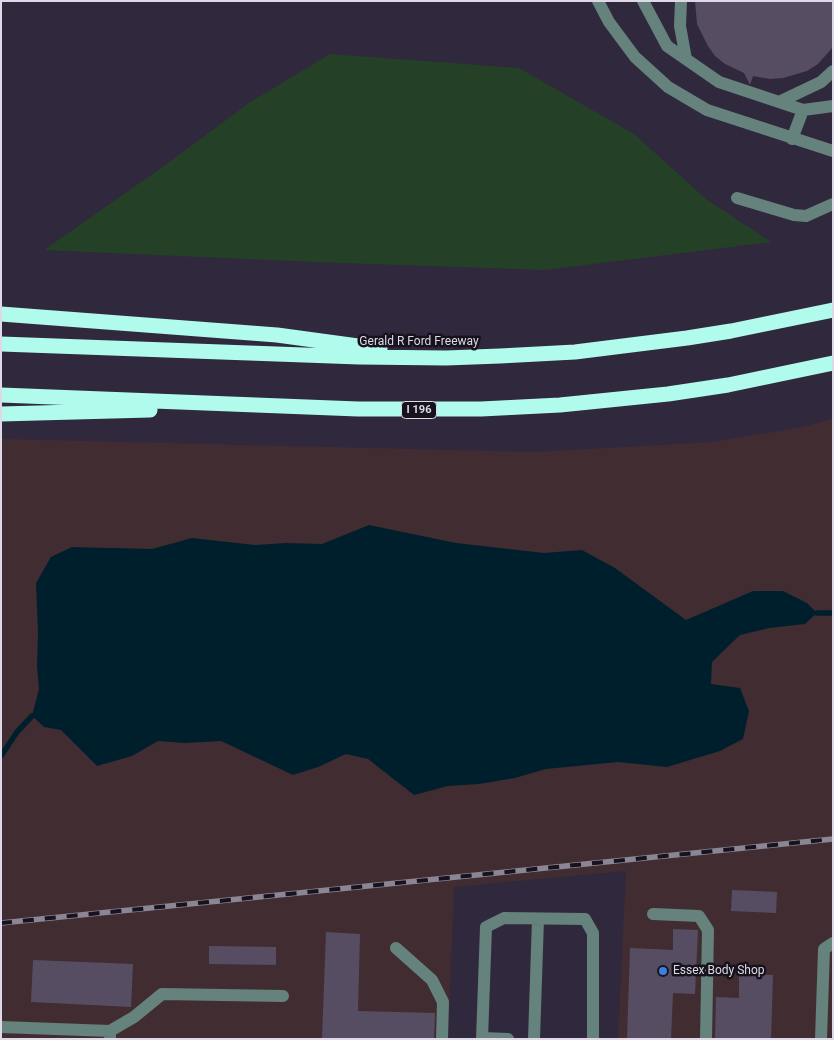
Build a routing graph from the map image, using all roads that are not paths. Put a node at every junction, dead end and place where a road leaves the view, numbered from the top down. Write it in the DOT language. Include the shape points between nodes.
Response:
graph roads {
  1 [pos="598,1"];
  2 [pos="644,1"];
  3 [pos="681,1"];
  4 [pos="686,59"];
  5 [pos="833,71"];
  6 [pos="779,102"];
  7 [pos="833,106"];
  8 [pos="803,110"];
  9 [pos="792,139"];
  10 [pos="833,151"];
  11 [pos="737,198"];
  12 [pos="833,204"];
  13 [pos="833,310"];
  14 [pos="1,314"];
  15 [pos="1,344"];
  16 [pos="446,358"];
  17 [pos="833,363"];
  18 [pos="1,395"];
  19 [pos="269,406"];
  20 [pos="1,414"];
  21 [pos="653,914"];
  22 [pos="538,918"];
  23 [pos="833,943"];
  24 [pos="396,948"];
  25 [pos="283,996"];
  26 [pos="1,1027"];
  27 [pos="110,1035"];
  28 [pos="482,1038"];
  29 [pos="442,1039"];
  30 [pos="508,1039"];
  31 [pos="534,1039"];
  32 [pos="593,1039"];
  33 [pos="706,1039"];
  34 [pos="821,1039"];
  1 -- 9 [label="street" via="635,57 668,88 706,110"];
  2 -- 4 [label="street" via="667,46"];
  3 -- 4 [label="street" via="680,26"];
  4 -- 6 [label="street" via="719,82"];
  5 -- 6 [label="street" via="820,82"];
  6 -- 8 [label="street"];
  7 -- 8 [label="street"];
  8 -- 9 [label="street"];
  9 -- 10 [label="street"];
  11 -- 12 [label="street" via="806,216"];
  13 -- 16 [label="highway, Gerald R Ford Freeway" via="731,331 628,346"];
  14 -- 16 [label="highway" via="277,335"];
  15 -- 16 [label="highway, Gerald R Ford Freeway"];
  17 -- 19 [label="highway, I 196" via="728,385 560,405 431,410"];
  18 -- 19 [label="highway, I 196"];
  19 -- 20 [label="highway"];
  21 -- 33 [label="street" via="699,916 708,930"];
  22 -- 28 [label="street" via="504,918 486,927"];
  22 -- 31 [label="street"];
  22 -- 32 [label="street" via="585,919 593,933"];
  23 -- 34 [label="street" via="824,949"];
  24 -- 29 [label="street" via="432,980 444,1002"];
  25 -- 27 [label="street" via="162,994"];
  26 -- 27 [label="street"];
  28 -- 30 [label="street"];
}
